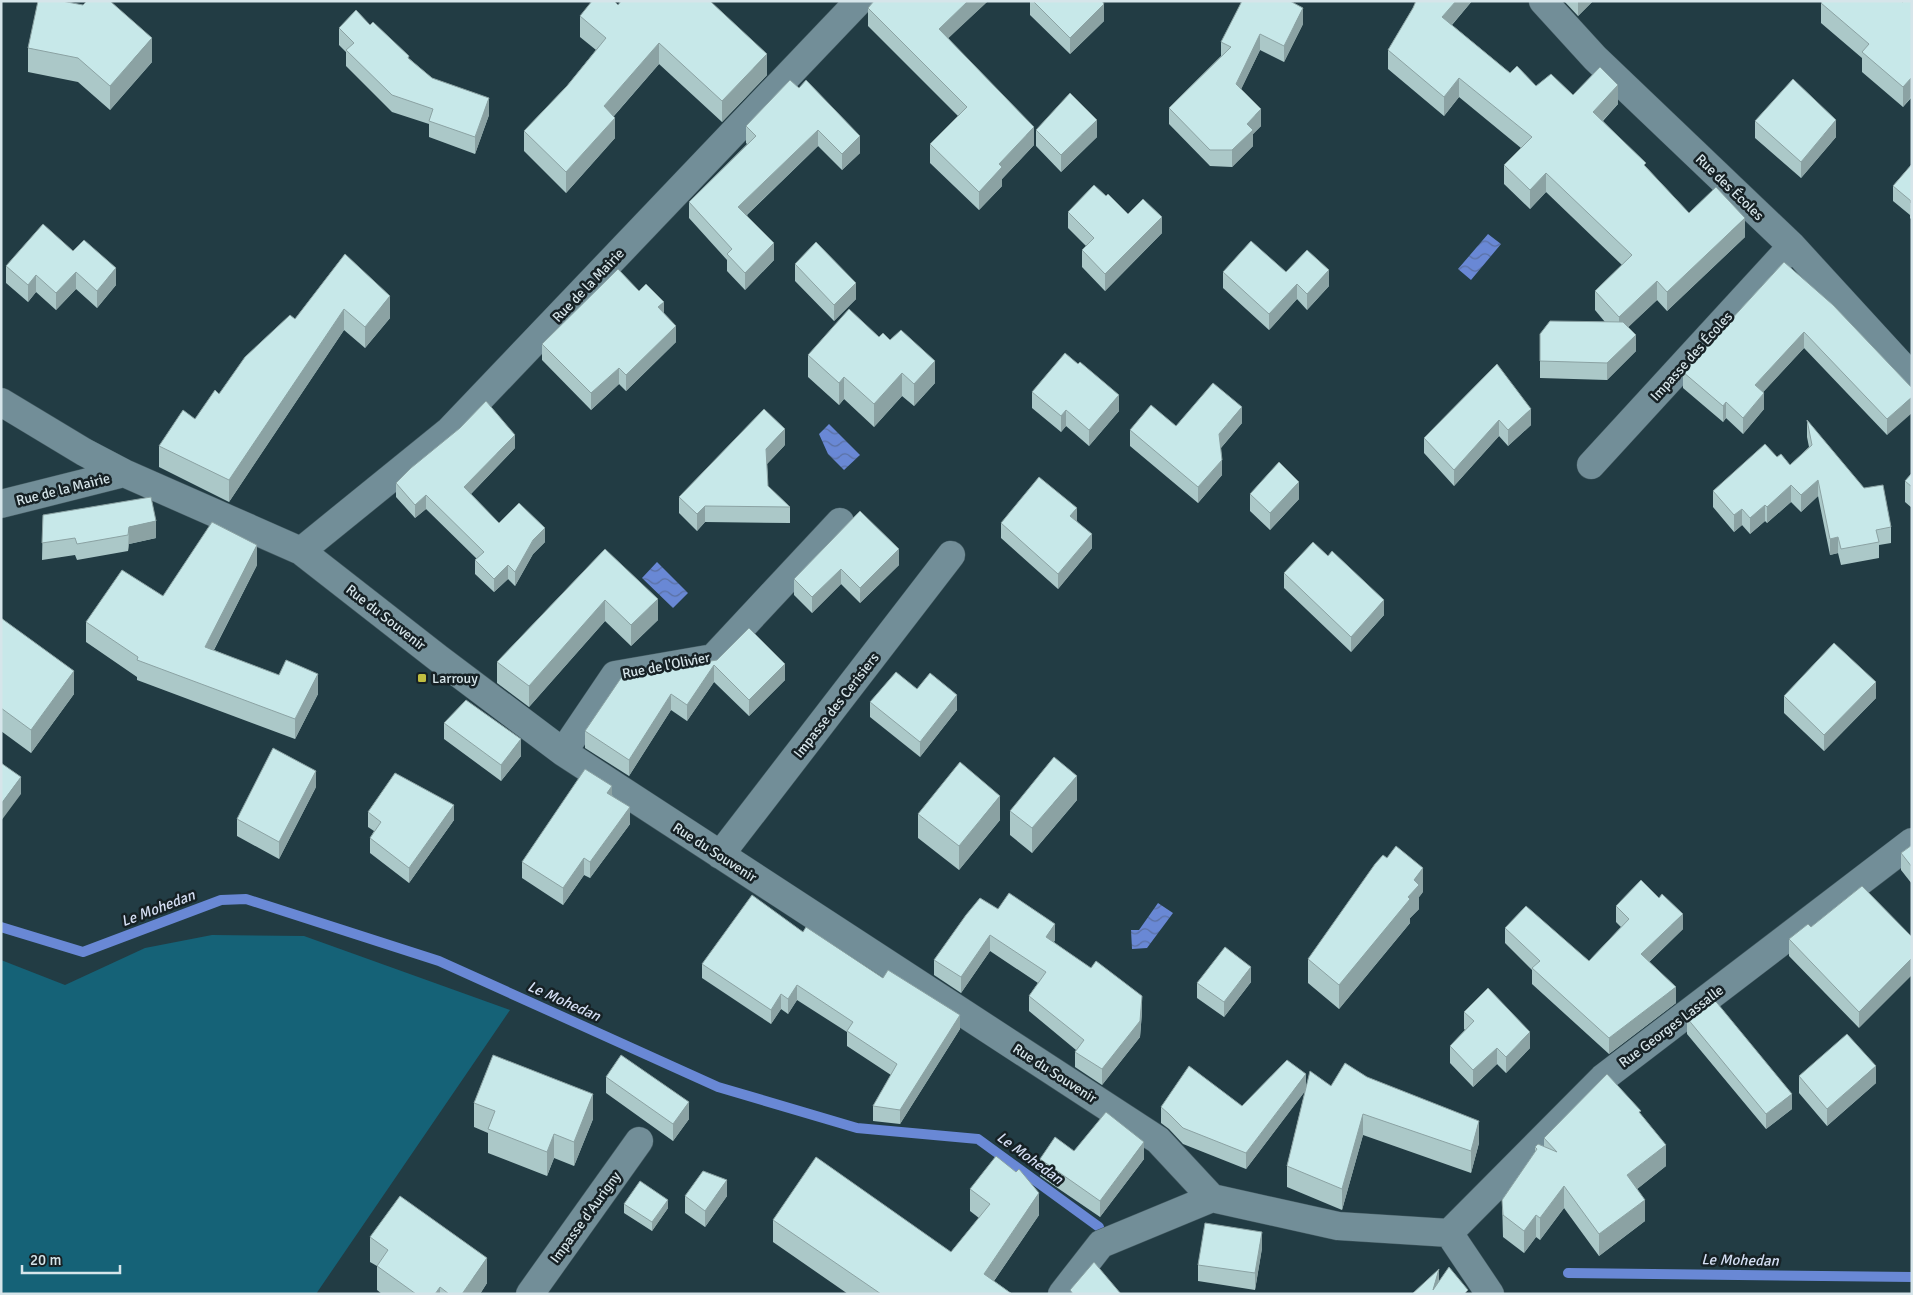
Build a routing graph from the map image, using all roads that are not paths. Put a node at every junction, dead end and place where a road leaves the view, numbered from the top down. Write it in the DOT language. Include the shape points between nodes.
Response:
graph roads {
  1 [pos="859,1"];
  2 [pos="1544,1"];
  3 [pos="1792,246"];
  4 [pos="1912,378"];
  5 [pos="1,402"];
  6 [pos="1591,465"];
  7 [pos="124,473"];
  8 [pos="1,504"];
  9 [pos="840,522"];
  10 [pos="301,551"];
  11 [pos="952,555"];
  12 [pos="563,752"];
  13 [pos="1912,842"];
  14 [pos="720,855"];
  15 [pos="639,1141"];
  16 [pos="1212,1198"];
  17 [pos="1449,1233"];
  18 [pos="530,1294"];
  19 [pos="1062,1294"];
  20 [pos="1490,1294"];
  1 -- 10 [label="street, Rue de la Mairie" via="450,430"];
  2 -- 3 [label="street, Rue des Écoles" via="1595,58"];
  3 -- 4 [label="street, Rue des Écoles"];
  3 -- 6 [label="street, Impasse des Écoles"];
  5 -- 7 [label="street, Rue du Souvenir"];
  7 -- 8 [label="street, Rue de la Mairie"];
  7 -- 10 [label="street, Rue du Souvenir"];
  9 -- 12 [label="street, Rue de l'Olivier" via="713,658 616,675"];
  10 -- 12 [label="street, Rue du Souvenir"];
  11 -- 14 [label="street, Impasse des Cerisiers"];
  12 -- 14 [label="street, Rue du Souvenir"];
  13 -- 17 [label="street, Rue Georges Lassalle" via="1603,1078"];
  14 -- 16 [label="street, Rue du Souvenir" via="1158,1140"];
  15 -- 18 [label="street, Impasse d'Aurigny"];
  16 -- 17 [label="street" via="1338,1226"];
  16 -- 19 [label="street" via="1102,1244"];
  17 -- 20 [label="street"];
}
